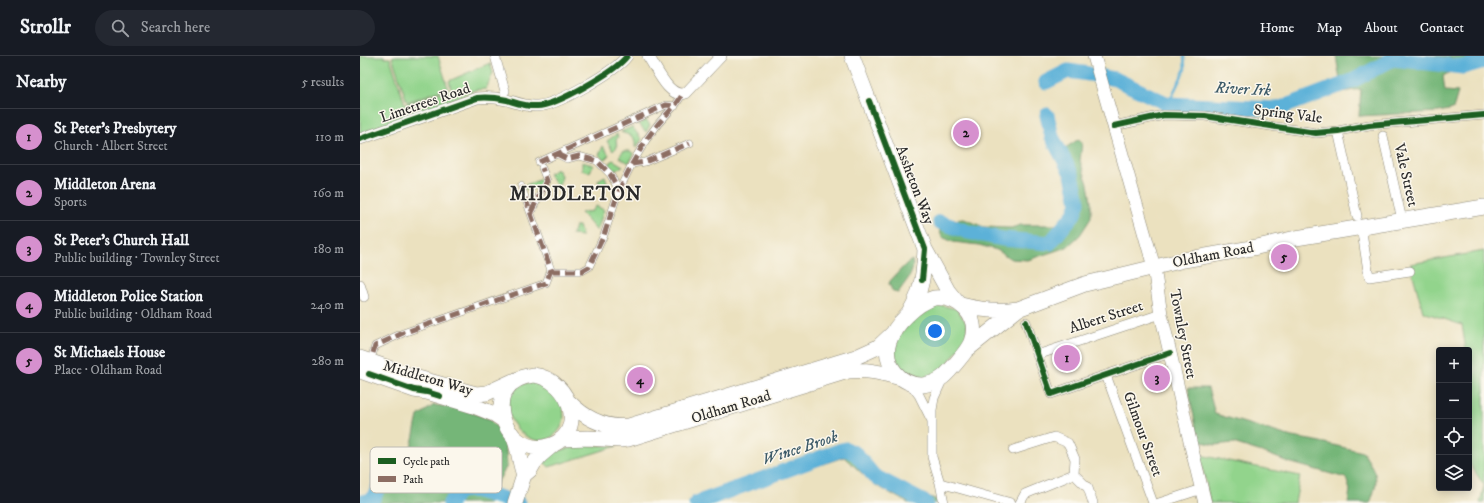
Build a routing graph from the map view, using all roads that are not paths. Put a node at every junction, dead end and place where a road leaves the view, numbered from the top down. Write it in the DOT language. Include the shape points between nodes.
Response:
graph roads {
  1 [pos="495,56"];
  2 [pos="627,56"];
  3 [pos="648,56"];
  4 [pos="720,56"];
  5 [pos="852,56"];
  6 [pos="1095,61"];
  7 [pos="682,94"];
  8 [pos="503,95"];
  9 [pos="675,106"];
  10 [pos="1484,115"];
  11 [pos="1114,126"];
  12 [pos="1338,131"];
  13 [pos="1383,136"];
  14 [pos="360,139"];
  15 [pos="690,144"];
  16 [pos="556,154"];
  17 [pos="632,164"];
  18 [pos="520,186"];
  19 [pos="619,190"];
  20 [pos="1484,207"];
  21 [pos="530,212"];
  22 [pos="1402,220"];
  23 [pos="1359,221"];
  24 [pos="925,249"];
  25 [pos="1154,267"];
  26 [pos="551,271"];
  27 [pos="1410,271"];
  28 [pos="360,284"];
  29 [pos="364,297"];
  30 [pos="959,304"];
  31 [pos="1018,309"];
  32 [pos="1161,314"];
  33 [pos="906,318"];
  34 [pos="1026,322"];
  35 [pos="894,332"];
  36 [pos="968,349"];
  37 [pos="1170,353"];
  38 [pos="1038,355"];
  39 [pos="366,356"];
  40 [pos="360,371"];
  41 [pos="1106,375"];
  42 [pos="943,377"];
  43 [pos="518,379"];
  44 [pos="905,380"];
  45 [pos="569,402"];
  46 [pos="932,422"];
  47 [pos="507,426"];
  48 [pos="558,441"];
  49 [pos="1013,450"];
  50 [pos="1074,474"];
  51 [pos="524,475"];
  52 [pos="940,483"];
  53 [pos="1202,489"];
  54 [pos="515,500"];
  55 [pos="944,503"];
  56 [pos="1011,503"];
  57 [pos="1020,503"];
  58 [pos="1093,503"];
  59 [pos="1153,503"];
  60 [pos="1159,503"];
  61 [pos="1205,503"];
  1 -- 8 [label="street"];
  2 -- 8 [label="street, Limetrees Road" via="606,75 538,107 523,105"];
  3 -- 7 [label="street" via="669,88 675,93"];
  4 -- 7 [label="street" via="686,93"];
  5 -- 24 [label="main road, Assheton Way"];
  6 -- 11 [label="main road, Townley Street"];
  7 -- 9 [label="street"];
  8 -- 14 [label="street, Limetrees Road" via="472,100"];
  9 -- 16 [label="street" via="666,105"];
  9 -- 17 [label="street" via="646,140"];
  10 -- 12 [label="street, Spring Vale" via="1369,125"];
  11 -- 12 [label="street, Spring Vale" via="1164,115 1205,116 1316,133"];
  11 -- 25 [label="main road, Townley Street"];
  12 -- 23 [label="street"];
  13 -- 22 [label="street, Vale Street"];
  15 -- 17 [label="street" via="645,162"];
  16 -- 19 [label="street" via="567,159 579,156 597,161 610,174"];
  16 -- 21 [label="street" via="540,165 547,181"];
  17 -- 19 [label="street"];
  18 -- 21 [label="street"];
  19 -- 26 [label="street" via="604,235 589,267 582,271"];
  20 -- 22 [label="main road, Oldham Road"];
  21 -- 26 [label="street"];
  22 -- 23 [label="main road, Oldham Road"];
  23 -- 25 [label="main road, Oldham Road"];
  23 -- 27 [label="street" via="1369,277"];
  24 -- 30 [label="main road, Assheton Way" via="948,291"];
  24 -- 33 [label="main road, Assheton Way" via="919,293"];
  25 -- 31 [label="main road, Oldham Road" via="1085,284"];
  25 -- 32 [label="main road, Townley Street"];
  26 -- 39 [label="street" via="546,283 403,333 375,346"];
  28 -- 29 [label="street"];
  30 -- 31 [label="main road, Oldham Road" via="989,311"];
  30 -- 33 [label="main road" via="942,298 927,300"];
  30 -- 36 [label="main road" via="970,316 972,323 973,336"];
  31 -- 36 [label="main road, Oldham Road"];
  32 -- 37 [label="main road, Townley Street"];
  32 -- 38 [label="street, Albert Street"];
  33 -- 35 [label="main road"];
  34 -- 38 [label="street"];
  35 -- 44 [label="main road" via="889,342 888,357 895,372"];
  35 -- 45 [label="main road, Oldham Road" via="878,347 856,357 629,426 613,426 593,420"];
  36 -- 42 [label="main road"];
  37 -- 41 [label="street"];
  37 -- 53 [label="main road, Townley Street"];
  38 -- 41 [label="street" via="1051,394"];
  39 -- 43 [label="main road, Middleton Way" via="418,378 481,393"];
  40 -- 47 [label="main road, Middleton Way" via="414,390 474,406 494,414"];
  41 -- 59 [label="street, Gilmour Street"];
  42 -- 44 [label="main road" via="923,385"];
  42 -- 46 [label="street" via="934,398"];
  43 -- 45 [label="main road" via="533,375 548,378 560,388"];
  43 -- 47 [label="main road" via="510,384 503,396 501,409"];
  44 -- 46 [label="street" via="926,408"];
  44 -- 48 [label="main road, Oldham Road" via="877,371 848,371 628,439 588,438"];
  45 -- 48 [label="main road" via="571,421 566,434"];
  46 -- 52 [label="street" via="932,457"];
  47 -- 48 [label="main road" via="528,446 542,447"];
  47 -- 51 [label="main road" via="517,444"];
  48 -- 51 [label="main road" via="540,456"];
  49 -- 50 [label="street" via="1054,437 1068,443 1075,458"];
  50 -- 57 [label="street" via="1025,494"];
  50 -- 58 [label="street" via="1088,488"];
  51 -- 54 [label="main road"];
  52 -- 55 [label="street"];
  52 -- 56 [label="street"];
  53 -- 60 [label="street"];
  53 -- 61 [label="main road, Townley Street"];
}
